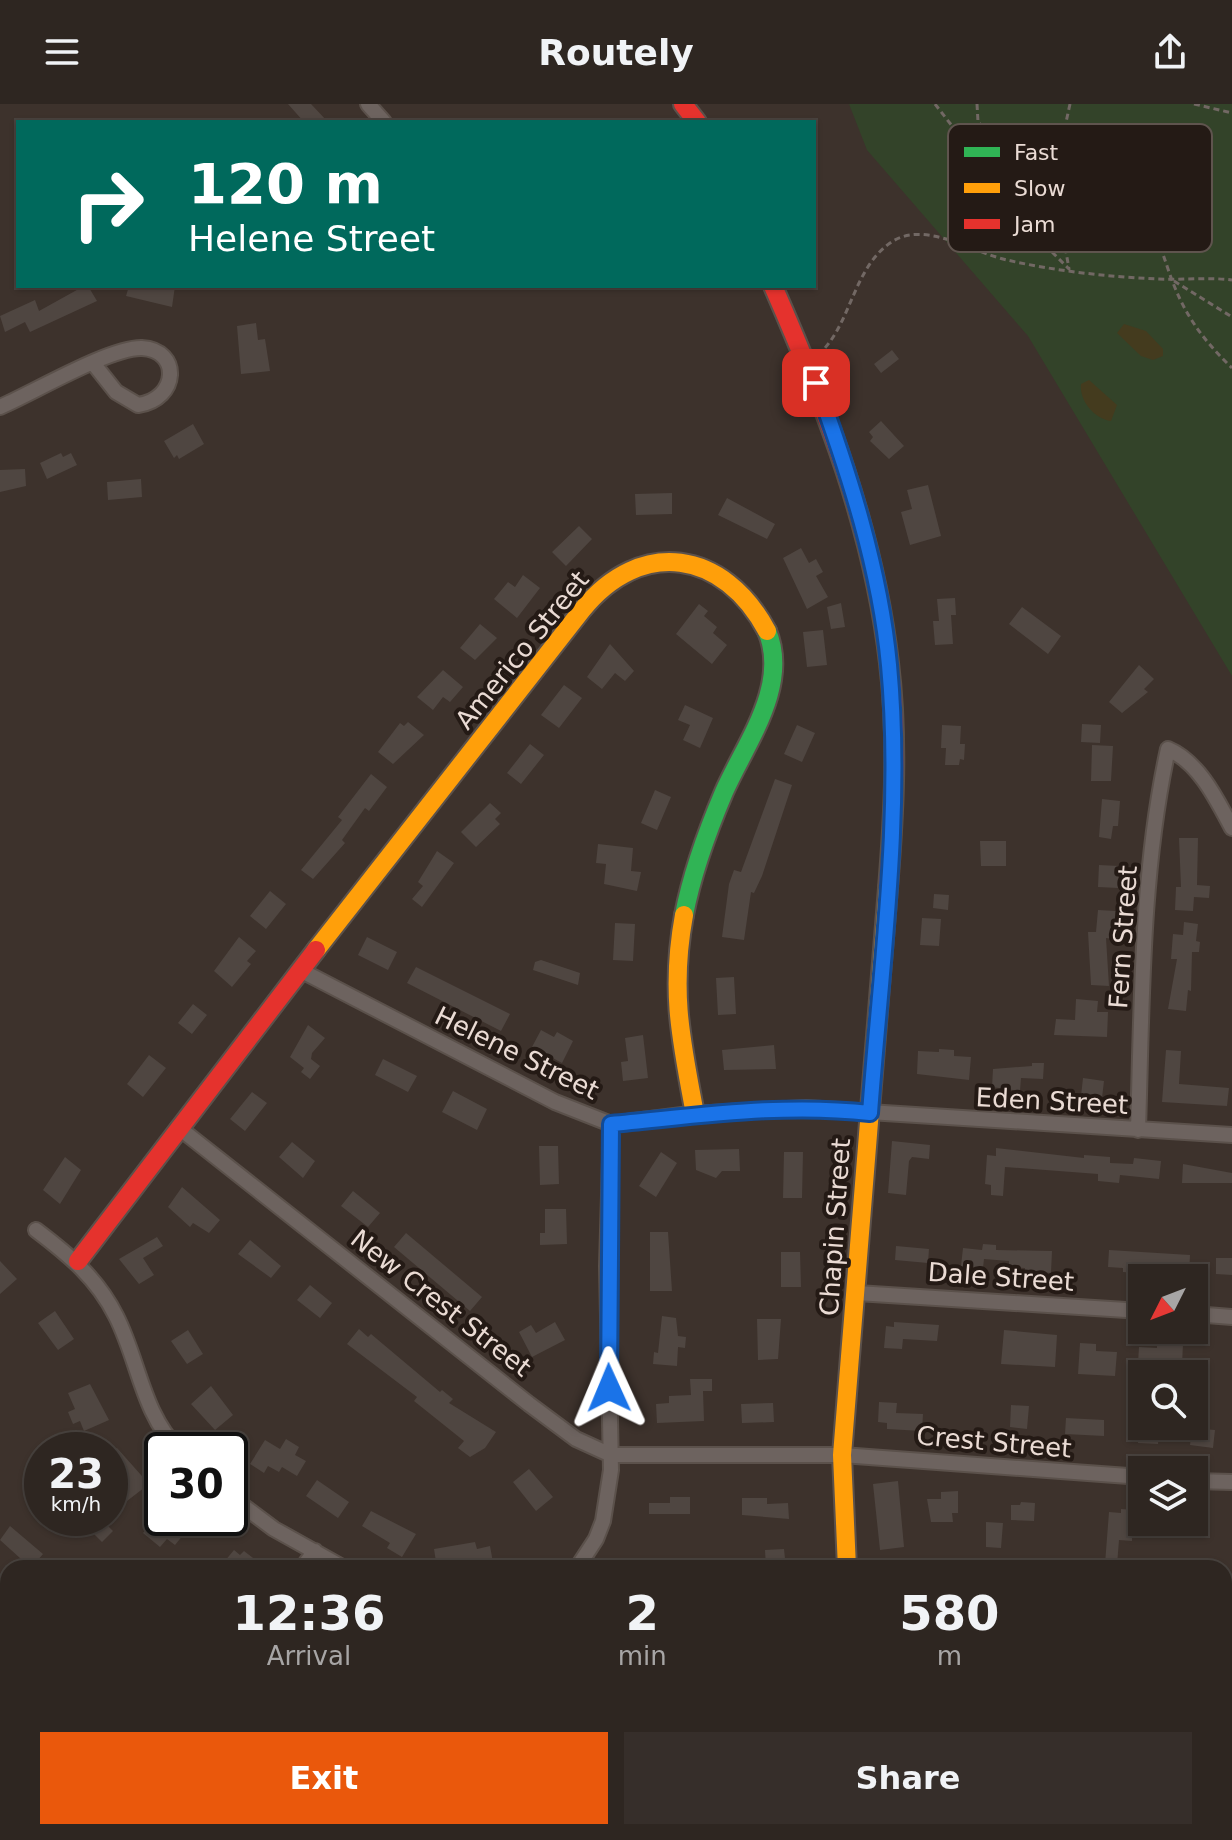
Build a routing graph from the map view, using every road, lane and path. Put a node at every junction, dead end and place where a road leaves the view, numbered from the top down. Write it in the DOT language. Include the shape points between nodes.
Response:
graph roads {
  1 [pos="368,104"];
  2 [pos="683,104"];
  3 [pos="937,104"];
  4 [pos="977,104"];
  5 [pos="1070,104"];
  6 [pos="1194,104"];
  7 [pos="1232,113"];
  8 [pos="382,120"];
  9 [pos="695,120"];
  10 [pos="949,124"];
  11 [pos="980,124"];
  12 [pos="1067,124"];
  13 [pos="948,240"];
  14 [pos="982,252"];
  15 [pos="1052,252"];
  16 [pos="1066,252"];
  17 [pos="1161,252"];
  18 [pos="1069,269"];
  19 [pos="1171,279"];
  20 [pos="1232,280"];
  21 [pos="774,288"];
  22 [pos="1232,317"];
  23 [pos="807,361"];
  24 [pos="93,363"];
  25 [pos="1232,368"];
  26 [pos="0,407"];
  27 [pos="1232,828"];
  28 [pos="300,970"];
  29 [pos="870,1113"];
  30 [pos="695,1114"];
  31 [pos="611,1124"];
  32 [pos="178,1127"];
  33 [pos="1138,1130"];
  34 [pos="1232,1135"];
  35 [pos="36,1230"];
  36 [pos="78,1261"];
  37 [pos="857,1293"];
  38 [pos="1128,1310"];
  39 [pos="1208,1315"];
  40 [pos="1232,1317"];
  41 [pos="163,1432"];
  42 [pos="611,1455"];
  43 [pos="842,1455"];
  44 [pos="1128,1476"];
  45 [pos="1208,1481"];
  46 [pos="1232,1482"];
  47 [pos="248,1510"];
  48 [pos="315,1551"];
  49 [pos="308,1560"];
  50 [pos="330,1560"];
  51 [pos="583,1560"];
  52 [pos="847,1560"];
  1 -- 8 [label="street"];
  2 -- 9 [label="street"];
  3 -- 10 [label="path"];
  4 -- 11 [label="path"];
  5 -- 12 [label="path"];
  6 -- 7 [label="path"];
  13 -- 23 [label="path" via="913,235 880,250 846,306 836,336"];
  14 -- 18 [label="path"];
  15 -- 18 [label="path"];
  16 -- 18 [label="path"];
  17 -- 19 [label="path"];
  18 -- 19 [label="path"];
  19 -- 20 [label="path"];
  19 -- 22 [label="path"];
  19 -- 25 [label="path" via="1193,326"];
  21 -- 23 [label="street, Chapin Street"];
  23 -- 29 [label="street, Chapin Street" via="838,441 878,589 889,663 892,833"];
  24 -- 24 [label="street" via="116,392 138,405 151,403 169,386 171,372 155,352 129,350"];
  24 -- 26 [label="street"];
  27 -- 33 [label="street, Fern Street" via="1210,788 1180,754 1168,749 1156,812"];
  28 -- 30 [label="street, Americo Street" via="600,590 662,560 696,563 716,571 745,598 769,634 774,653 766,697 699,854 679,936 678,1032"];
  28 -- 31 [label="street, Helene Street" via="555,1102"];
  28 -- 32 [label="street, Americo Street"];
  29 -- 30 [label="street, Helene Street" via="806,1108"];
  29 -- 33 [label="street, Eden Street"];
  29 -- 37 [label="street, Chapin Street"];
  30 -- 31 [label="street, Helene Street"];
  31 -- 42 [label="street"];
  32 -- 36 [label="street, Americo Street"];
  32 -- 42 [label="street, New Crest Street" via="551,1420"];
  33 -- 34 [label="street, Eden Street"];
  35 -- 36 [label="street"];
  36 -- 41 [label="street" via="115,1314"];
  37 -- 38 [label="street, Dale Street"];
  37 -- 43 [label="street, Chapin Street"];
  39 -- 40 [label="street"];
  42 -- 43 [label="street, New Crest Street"];
  42 -- 51 [label="street" via="603,1521"];
  43 -- 44 [label="street, Crest Street"];
  43 -- 52 [label="street, Chapin Street"];
  45 -- 46 [label="street"];
  47 -- 48 [label="street"];
  48 -- 49 [label="street"];
  48 -- 50 [label="street"];
}
